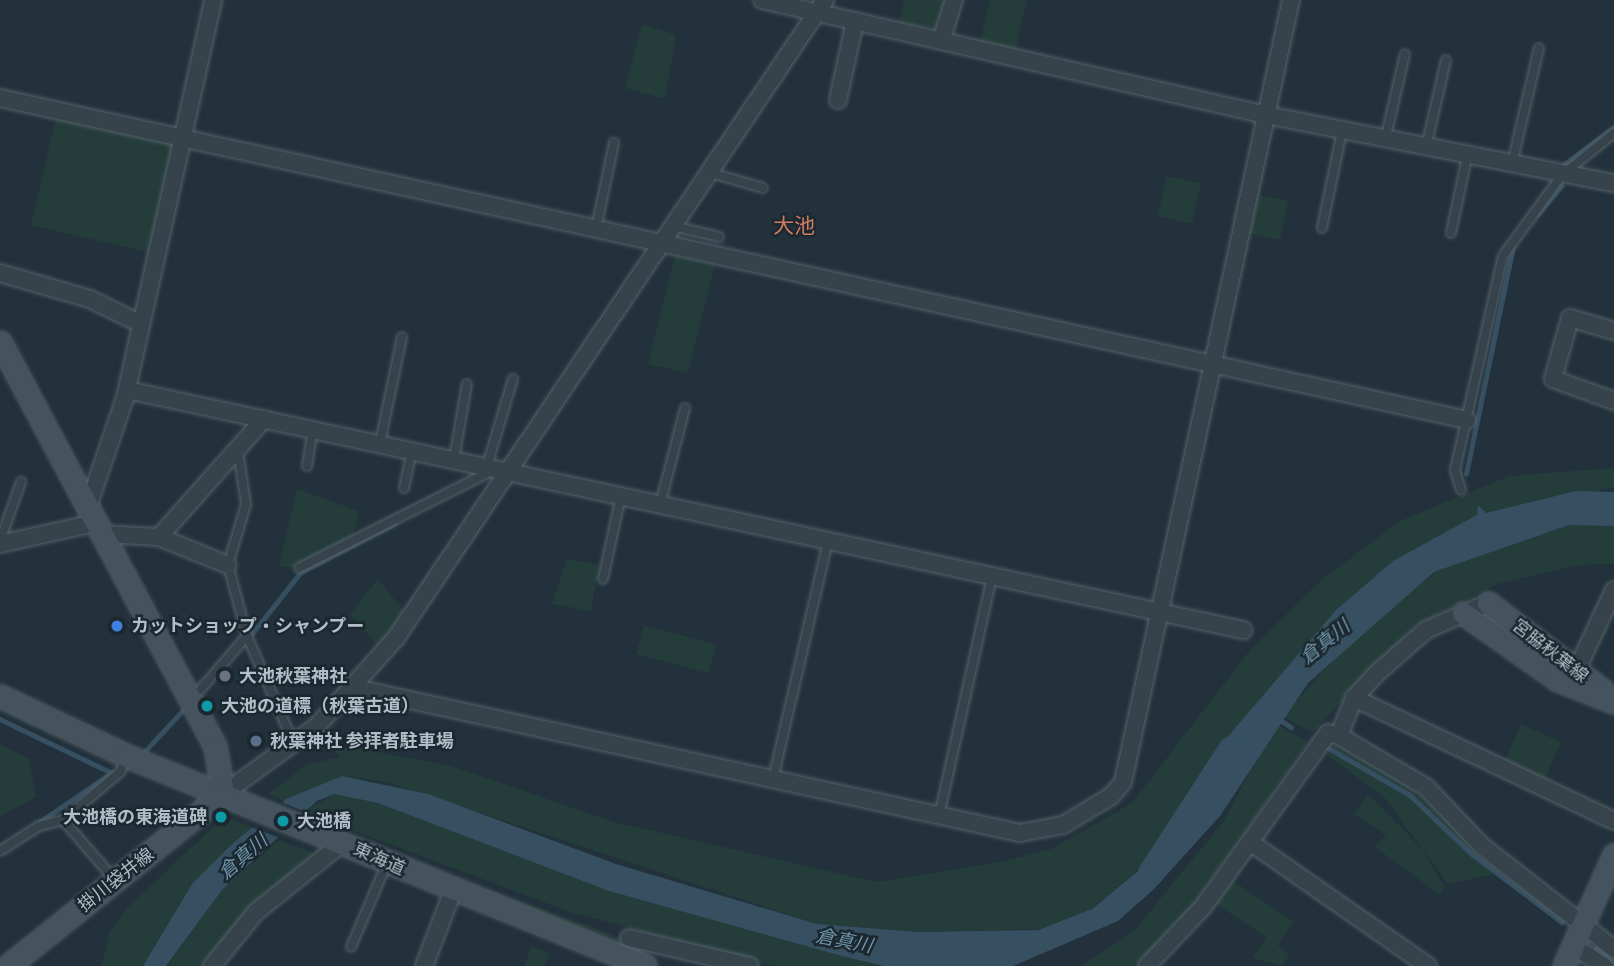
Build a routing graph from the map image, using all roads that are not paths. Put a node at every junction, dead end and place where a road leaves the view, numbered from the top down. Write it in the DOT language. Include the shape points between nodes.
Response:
graph roads {
  1 [pos="213,0"];
  2 [pos="762,0"];
  3 [pos="954,0"];
  4 [pos="1291,0"];
  5 [pos="821,6"];
  6 [pos="855,21"];
  7 [pos="941,41"];
  8 [pos="1539,48"];
  9 [pos="1405,54"];
  10 [pos="1446,60"];
  11 [pos="0,98"];
  12 [pos="838,100"];
  13 [pos="1266,115"];
  14 [pos="1342,131"];
  15 [pos="1614,133"];
  16 [pos="182,138"];
  17 [pos="1385,140"];
  18 [pos="614,143"];
  19 [pos="1426,148"];
  20 [pos="1468,157"];
  21 [pos="1512,166"];
  22 [pos="708,172"];
  23 [pos="1562,175"];
  24 [pos="1614,183"];
  25 [pos="763,188"];
  26 [pos="675,221"];
  27 [pos="1322,228"];
  28 [pos="596,229"];
  29 [pos="1451,233"];
  30 [pos="719,237"];
  31 [pos="660,243"];
  32 [pos="0,273"];
  33 [pos="141,324"];
  34 [pos="1614,331"];
  35 [pos="402,338"];
  36 [pos="0,342"];
  37 [pos="1212,364"];
  38 [pos="513,379"];
  39 [pos="467,384"];
  40 [pos="127,390"];
  41 [pos="1614,401"];
  42 [pos="685,408"];
  43 [pos="264,419"];
  44 [pos="1467,420"];
  45 [pos="313,429"];
  46 [pos="380,443"];
  47 [pos="412,450"];
  48 [pos="238,451"];
  49 [pos="454,459"];
  50 [pos="307,466"];
  51 [pos="497,468"];
  52 [pos="20,482"];
  53 [pos="404,488"];
  54 [pos="1461,490"];
  55 [pos="621,496"];
  56 [pos="660,505"];
  57 [pos="95,521"];
  58 [pos="159,537"];
  59 [pos="828,540"];
  60 [pos="0,542"];
  61 [pos="228,565"];
  62 [pos="299,568"];
  63 [pos="992,575"];
  64 [pos="603,579"];
  65 [pos="1614,590"];
  66 [pos="1488,603"];
  67 [pos="1155,611"];
  68 [pos="1464,613"];
  69 [pos="1243,629"];
  70 [pos="247,636"];
  71 [pos="1577,669"];
  72 [pos="355,688"];
  73 [pos="200,690"];
  74 [pos="0,696"];
  75 [pos="1354,698"];
  76 [pos="1614,700"];
  77 [pos="1339,736"];
  78 [pos="294,744"];
  79 [pos="215,747"];
  80 [pos="127,756"];
  81 [pos="181,778"];
  82 [pos="772,779"];
  83 [pos="232,798"];
  84 [pos="939,816"];
  85 [pos="62,820"];
  86 [pos="1614,821"];
  87 [pos="336,840"];
  88 [pos="1250,842"];
  89 [pos="0,851"];
  90 [pos="1614,855"];
  91 [pos="387,863"];
  92 [pos="115,881"];
  93 [pos="453,891"];
  94 [pos="1582,926"];
  95 [pos="629,938"];
  96 [pos="1573,946"];
  97 [pos="351,947"];
  98 [pos="1614,949"];
  99 [pos="8,966"];
  100 [pos="212,966"];
  101 [pos="424,966"];
  102 [pos="645,966"];
  103 [pos="750,966"];
  104 [pos="1147,966"];
  105 [pos="1428,966"];
  106 [pos="1564,966"];
  107 [pos="1604,966"];
  1 -- 16 [label="street"];
  2 -- 5 [label="street"];
  3 -- 7 [label="street"];
  4 -- 13 [label="street"];
  5 -- 6 [label="street"];
  5 -- 22 [label="street"];
  6 -- 7 [label="street"];
  6 -- 12 [label="street"];
  7 -- 13 [label="street"];
  8 -- 21 [label="lane"];
  9 -- 17 [label="lane"];
  10 -- 19 [label="lane"];
  11 -- 16 [label="street"];
  13 -- 14 [label="street"];
  13 -- 37 [label="street"];
  14 -- 17 [label="street"];
  14 -- 27 [label="lane"];
  15 -- 23 [label="lane"];
  16 -- 28 [label="street"];
  16 -- 33 [label="street"];
  17 -- 19 [label="street"];
  18 -- 28 [label="lane"];
  19 -- 20 [label="street"];
  20 -- 21 [label="street"];
  20 -- 29 [label="lane"];
  21 -- 23 [label="street"];
  22 -- 25 [label="lane"];
  22 -- 26 [label="street"];
  23 -- 24 [label="street"];
  23 -- 44 [label="lane" via="1503,256"];
  26 -- 30 [label="lane" via="677,227"];
  26 -- 31 [label="street"];
  28 -- 31 [label="street"];
  31 -- 37 [label="street"];
  31 -- 51 [label="street"];
  32 -- 33 [label="street" via="90,299"];
  33 -- 40 [label="street"];
  34 -- 41 [label="street" via="1570,318 1553,379"];
  35 -- 46 [label="lane"];
  36 -- 57 [label="main road"];
  37 -- 44 [label="street"];
  37 -- 67 [label="street"];
  38 -- 51 [label="lane"];
  39 -- 49 [label="lane"];
  40 -- 43 [label="street"];
  40 -- 57 [label="street"];
  42 -- 56 [label="lane"];
  43 -- 45 [label="street"];
  43 -- 48 [label="street"];
  44 -- 54 [label="lane" via="1455,470"];
  45 -- 46 [label="street"];
  45 -- 50 [label="lane"];
  46 -- 47 [label="street"];
  47 -- 49 [label="street"];
  47 -- 53 [label="lane"];
  48 -- 58 [label="street"];
  48 -- 61 [label="lane" via="246,504"];
  49 -- 51 [label="street"];
  51 -- 55 [label="street"];
  51 -- 62 [label="lane"];
  51 -- 72 [label="street"];
  52 -- 60 [label="lane"];
  55 -- 56 [label="street"];
  55 -- 64 [label="lane"];
  56 -- 59 [label="street"];
  57 -- 58 [label="street"];
  57 -- 60 [label="street"];
  57 -- 79 [label="main road"];
  58 -- 61 [label="street"];
  59 -- 63 [label="street"];
  59 -- 82 [label="lane"];
  61 -- 70 [label="lane"];
  63 -- 67 [label="street"];
  63 -- 84 [label="lane"];
  65 -- 71 [label="street"];
  66 -- 68 [label="street"];
  66 -- 71 [label="main road, 宮脇秋葉線"];
  67 -- 69 [label="street"];
  67 -- 84 [label="street" via="1123,782 1111,796 1033,835"];
  68 -- 75 [label="street" via="1426,630"];
  68 -- 76 [label="main road" via="1558,680"];
  70 -- 73 [label="lane"];
  70 -- 78 [label="lane"];
  71 -- 76 [label="main road, 宮脇秋葉線"];
  72 -- 78 [label="street"];
  72 -- 82 [label="street"];
  74 -- 80 [label="main road, 東海道"];
  75 -- 77 [label="street"];
  75 -- 86 [label="street"];
  77 -- 88 [label="street" via="1328,733"];
  77 -- 94 [label="street" via="1426,787 1481,845"];
  78 -- 83 [label="street"];
  79 -- 81 [label="main road" via="205,771"];
  79 -- 83 [label="main road"];
  80 -- 81 [label="main road, 東海道"];
  80 -- 85 [label="lane" via="120,772"];
  81 -- 83 [label="main road, 東海道"];
  82 -- 84 [label="street"];
  83 -- 87 [label="main road, 東海道"];
  83 -- 92 [label="main road, 掛川袋井線"];
  85 -- 89 [label="lane" via="39,826"];
  85 -- 92 [label="lane"];
  87 -- 91 [label="main road, 東海道"];
  87 -- 100 [label="street" via="256,912"];
  88 -- 104 [label="street" via="1203,907"];
  88 -- 105 [label="street"];
  90 -- 94 [label="main road"];
  91 -- 93 [label="main road, 東海道"];
  91 -- 97 [label="lane"];
  92 -- 99 [label="main road, 掛川袋井線"];
  93 -- 101 [label="street"];
  93 -- 102 [label="main road, 東海道"];
  94 -- 96 [label="main road"];
  94 -- 98 [label="street"];
  95 -- 103 [label="street"];
  96 -- 106 [label="main road"];
  96 -- 107 [label="street"];
}
